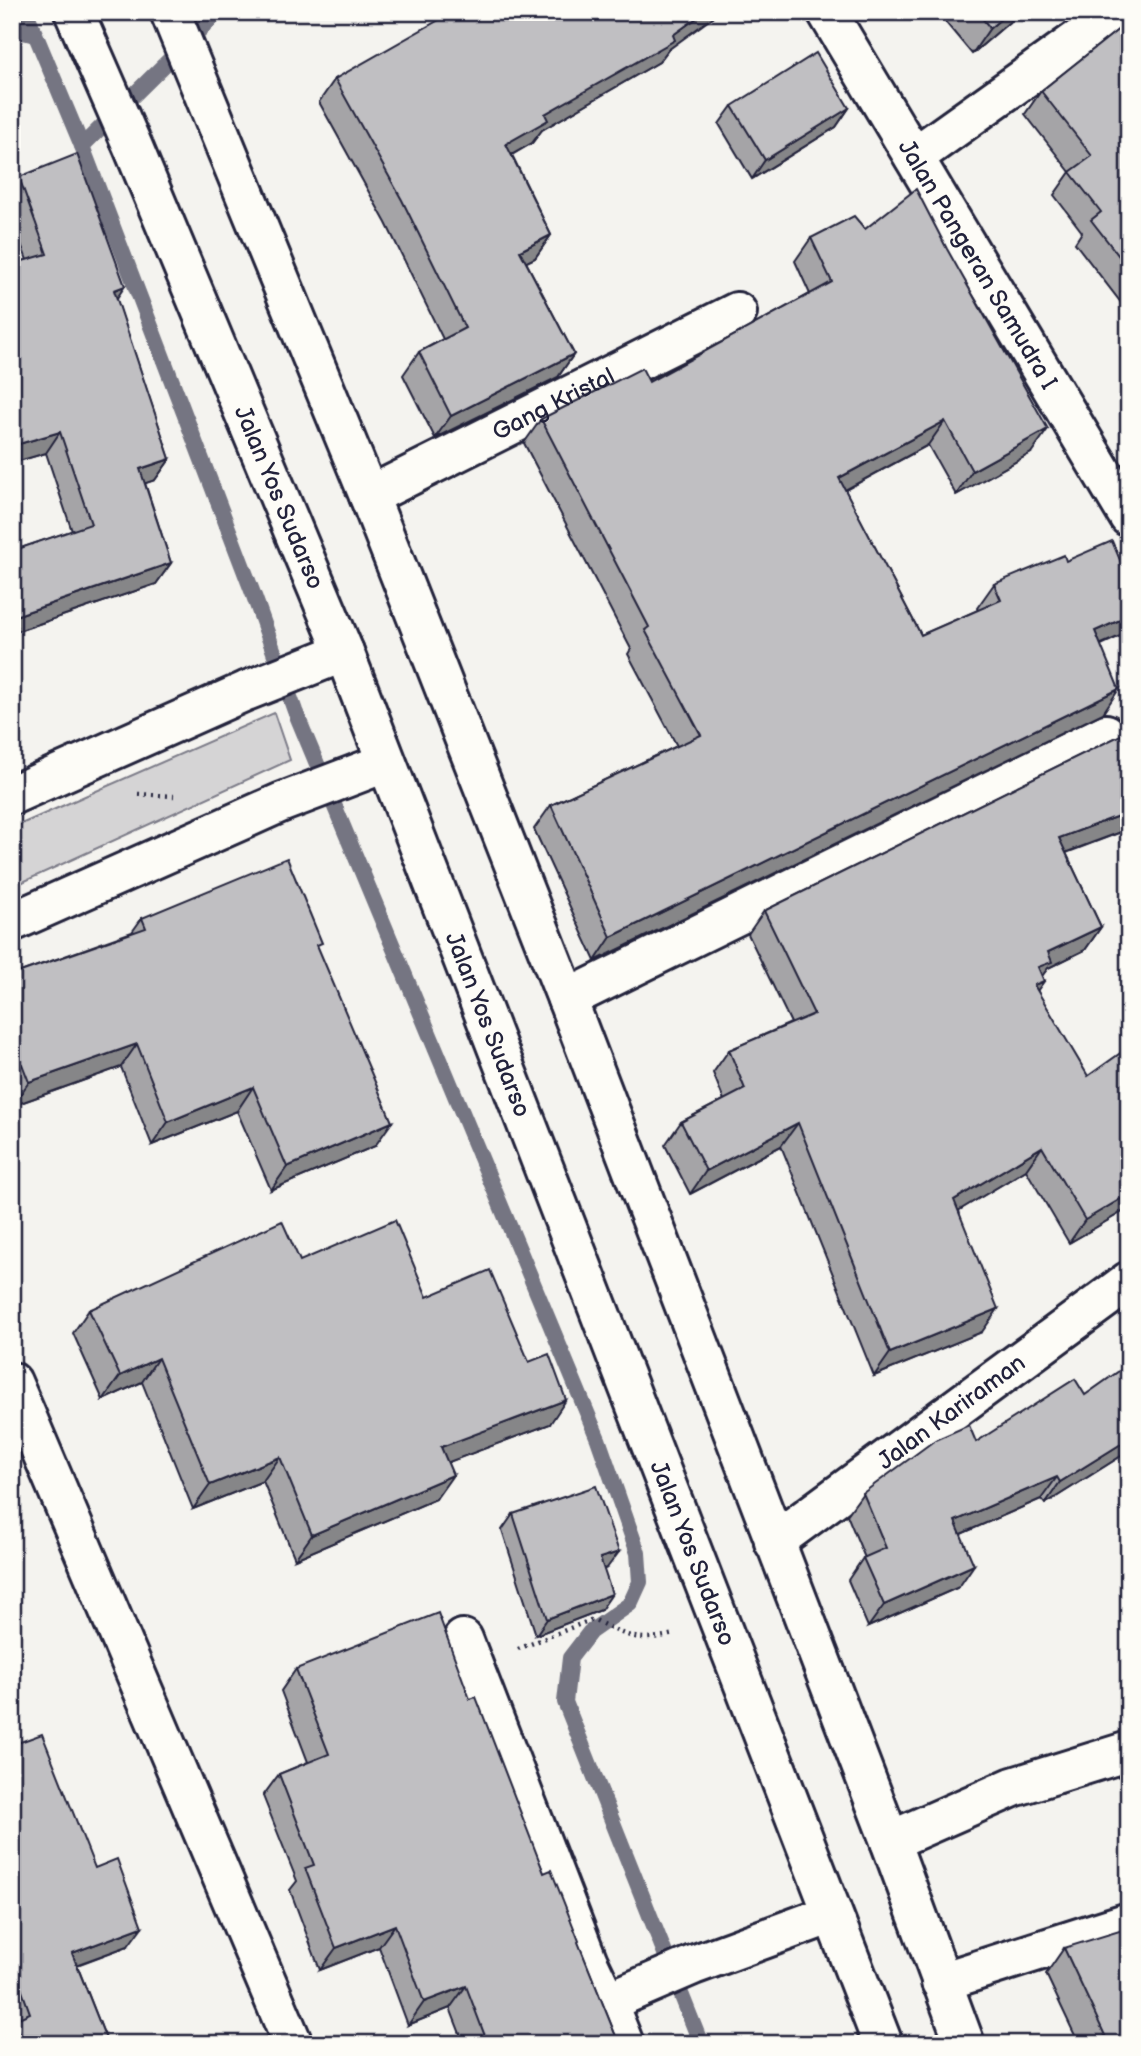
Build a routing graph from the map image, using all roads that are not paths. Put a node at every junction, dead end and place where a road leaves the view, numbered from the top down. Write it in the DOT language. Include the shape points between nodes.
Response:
graph roads {
  1 [pos="74,12"];
  2 [pos="827,12"];
  3 [pos="1117,12"];
  4 [pos="172,18"];
  5 [pos="914,157"];
  6 [pos="737,312"];
  7 [pos="369,496"];
  8 [pos="1129,517"];
  9 [pos="344,652"];
  10 [pos="1106,734"];
  11 [pos="385,762"];
  12 [pos="12,795"];
  13 [pos="12,922"];
  14 [pos="567,999"];
  15 [pos="1129,1281"];
  16 [pos="12,1382"];
  17 [pos="774,1542"];
  18 [pos="468,1653"];
  19 [pos="1129,1751"];
  20 [pos="890,1841"];
  21 [pos="832,1914"];
  22 [pos="1129,1922"];
  23 [pos="941,1982"];
  24 [pos="607,2001"];
  25 [pos="293,2044"];
  26 [pos="624,2044"];
  27 [pos="883,2044"];
  28 [pos="964,2044"];
  1 -- 9 [label="street, Jalan Yos Sudarso"];
  2 -- 5 [label="street, Jalan Pangeran Samudra I"];
  3 -- 5 [label="street"];
  4 -- 7 [label="street"];
  5 -- 8 [label="street, Jalan Pangeran Samudra I"];
  6 -- 7 [label="street, Gang Kristal"];
  7 -- 14 [label="street"];
  9 -- 11 [label="street, Jalan Yos Sudarso"];
  9 -- 12 [label="street"];
  10 -- 14 [label="street"];
  11 -- 13 [label="street" via="279,803"];
  11 -- 21 [label="street, Jalan Yos Sudarso"];
  14 -- 17 [label="street"];
  15 -- 17 [label="street, Jalan Kariraman"];
  16 -- 25 [label="street"];
  17 -- 20 [label="street"];
  18 -- 24 [label="street"];
  19 -- 20 [label="street" via="1013,1787"];
  20 -- 23 [label="street"];
  21 -- 24 [label="street"];
  21 -- 27 [label="street, Jalan Yos Sudarso"];
  22 -- 23 [label="street"];
  23 -- 28 [label="street"];
  24 -- 26 [label="street"];
}
